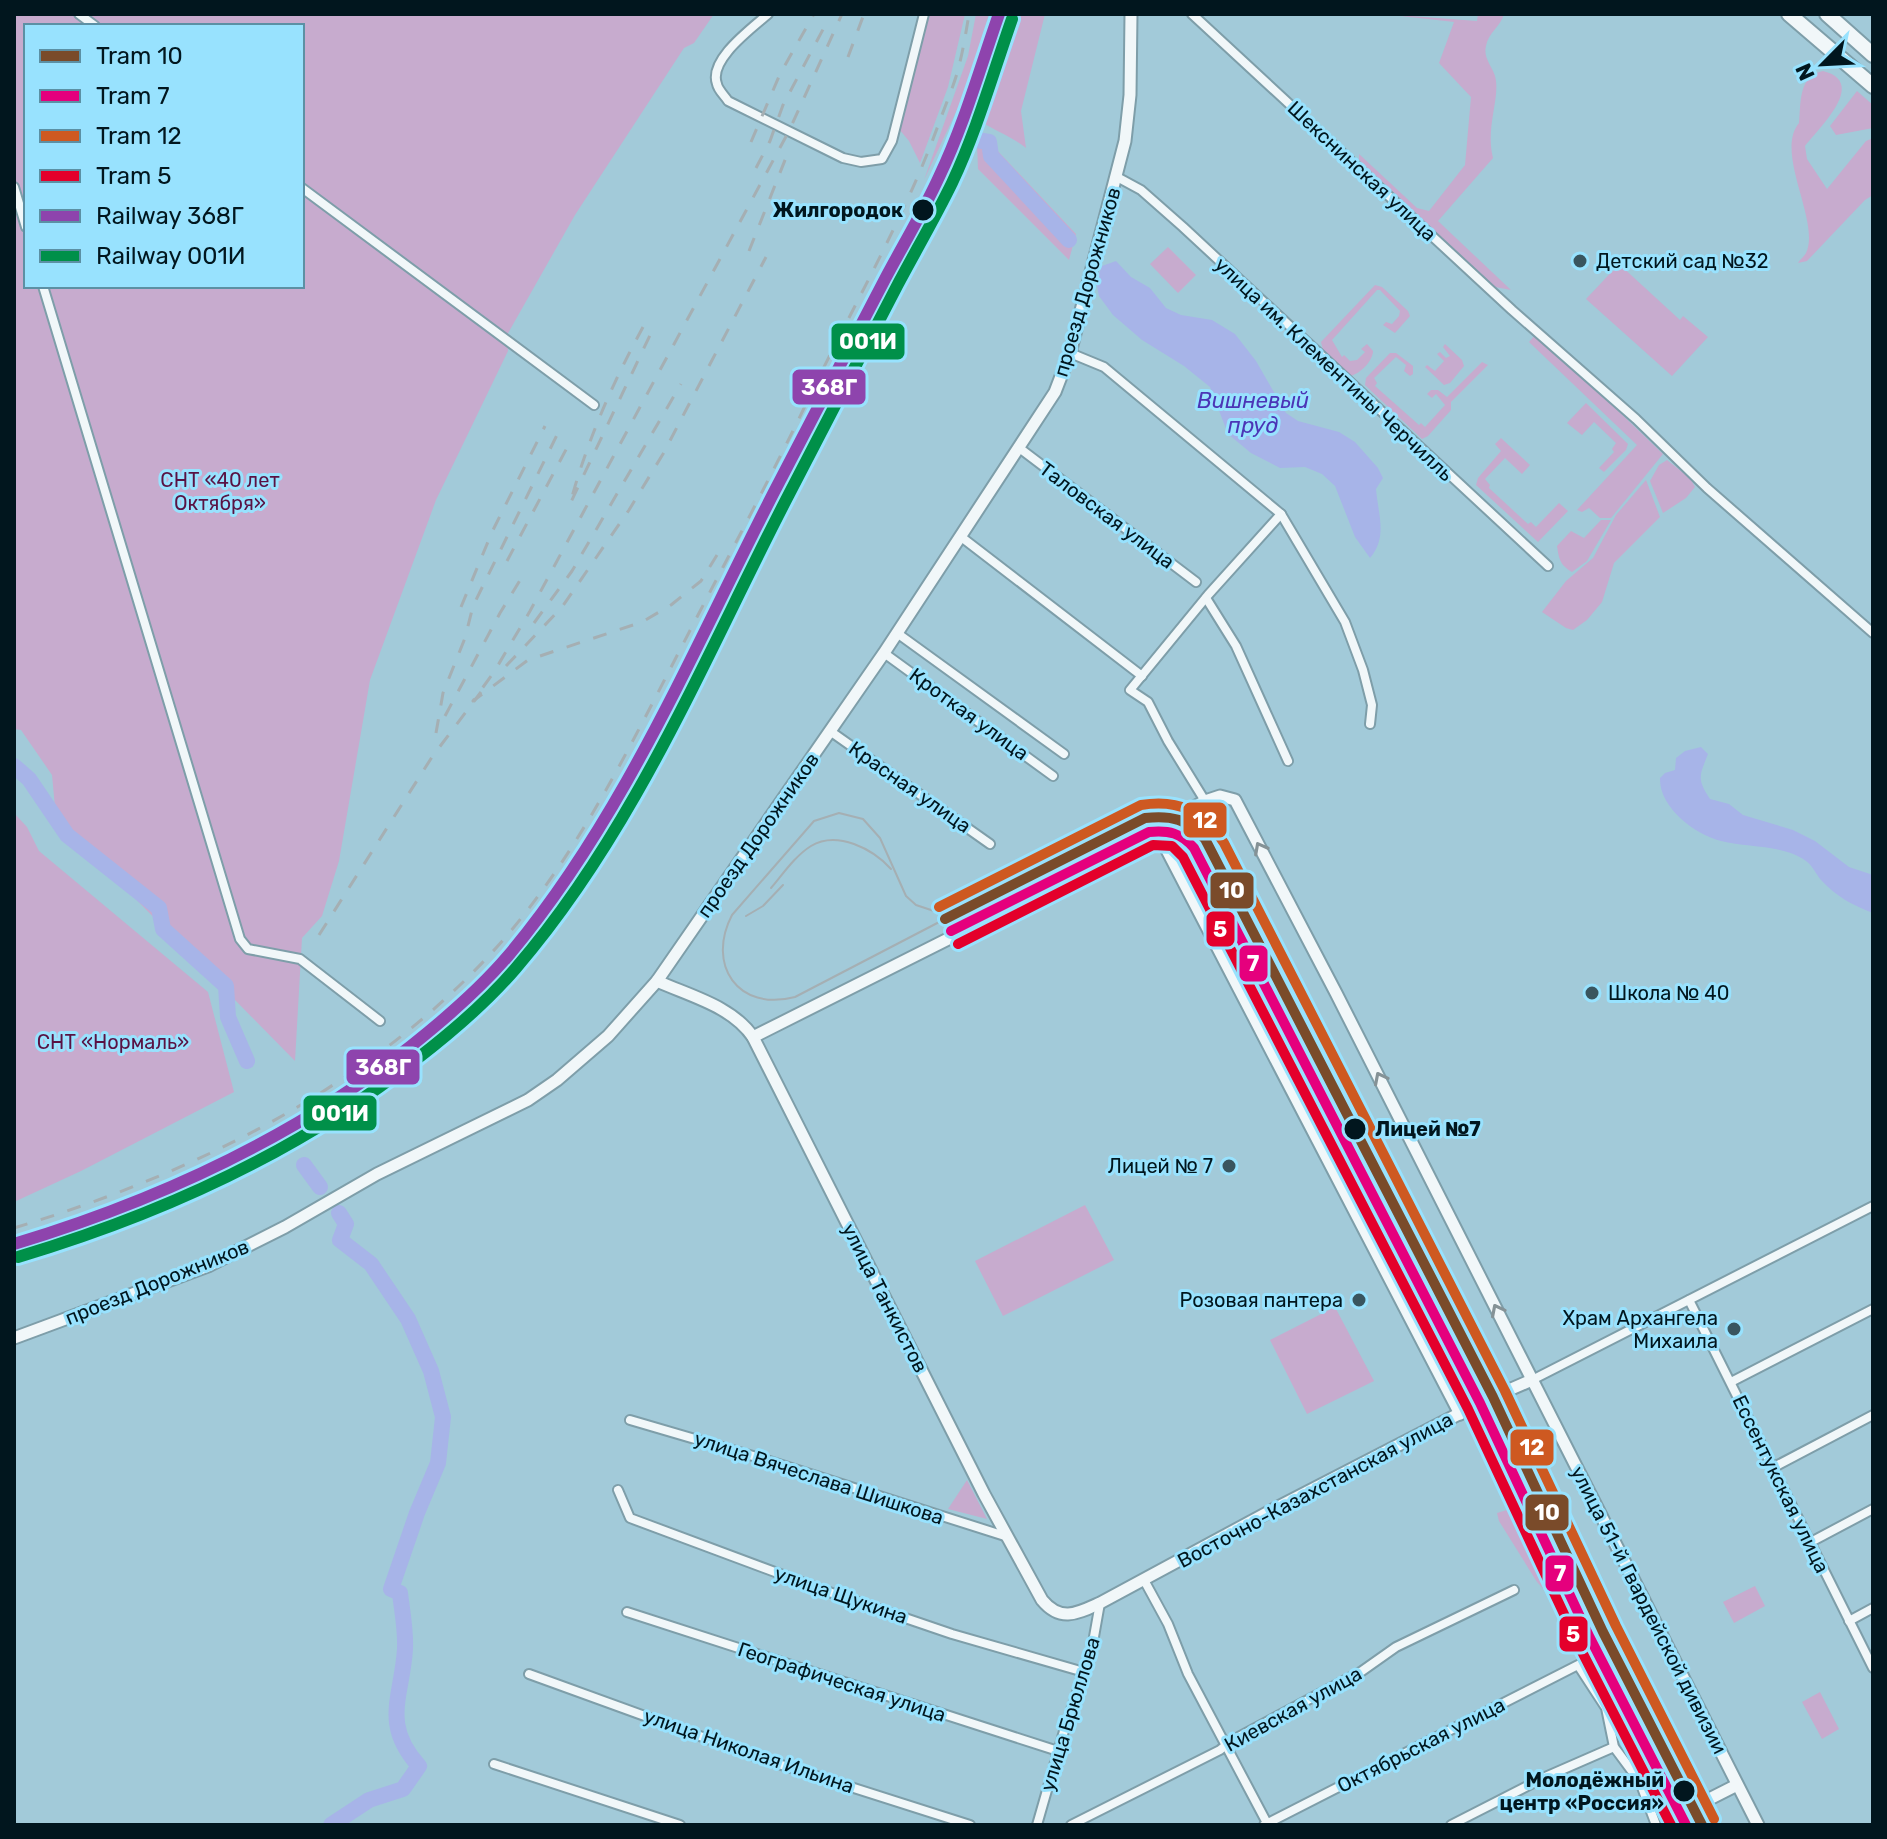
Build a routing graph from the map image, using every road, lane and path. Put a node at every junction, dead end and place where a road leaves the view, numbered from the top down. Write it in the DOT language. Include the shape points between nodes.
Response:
graph roads {
  1 [pos="768,14"];
  2 [pos="924,14"];
  3 [pos="1131,14"];
  4 [pos="1192,14"];
  5 [pos="1789,14"];
  6 [pos="1827,14"];
  7 [pos="1873,55"];
  8 [pos="1873,86"];
  9 [pos="1117,177"];
  10 [pos="14,187"];
  11 [pos="304,189"];
  12 [pos="24,220"];
  13 [pos="44,288"];
  14 [pos="1070,353"];
  15 [pos="594,405"];
  16 [pos="1018,447"];
  17 [pos="1281,514"];
  18 [pos="960,536"];
  19 [pos="1548,566"];
  20 [pos="1196,582"];
  21 [pos="1206,598"];
  22 [pos="897,633"];
  23 [pos="1873,633"];
  24 [pos="884,653"];
  25 [pos="1142,676"];
  26 [pos="1370,724"];
  27 [pos="830,731"];
  28 [pos="1064,754"];
  29 [pos="1288,761"];
  30 [pos="1053,776"];
  31 [pos="1205,801"];
  32 [pos="1156,829"];
  33 [pos="990,844"];
  34 [pos="657,981"];
  35 [pos="380,1021"];
  36 [pos="753,1037"];
  37 [pos="1873,1206"];
  38 [pos="1689,1300"];
  39 [pos="1873,1309"];
  40 [pos="14,1338"];
  41 [pos="1532,1380"];
  42 [pos="1731,1382"];
  43 [pos="1460,1414"];
  44 [pos="1873,1415"];
  45 [pos="630,1420"];
  46 [pos="1774,1467"];
  47 [pos="618,1490"];
  48 [pos="1873,1509"];
  49 [pos="1008,1537"];
  50 [pos="1809,1543"];
  51 [pos="1144,1580"];
  52 [pos="1514,1590"];
  53 [pos="1100,1603"];
  54 [pos="1873,1608"];
  55 [pos="627,1612"];
  56 [pos="1849,1621"];
  57 [pos="1873,1668"];
  58 [pos="1084,1672"];
  59 [pos="529,1674"];
  60 [pos="1225,1745"];
  61 [pos="1614,1747"];
  62 [pos="1058,1751"];
  63 [pos="494,1764"];
  64 [pos="1737,1785"];
  65 [pos="1266,1824"];
  66 [pos="1663,1824"];
  67 [pos="680,1825"];
  68 [pos="970,1825"];
  69 [pos="1037,1825"];
  70 [pos="1071,1825"];
  71 [pos="1451,1825"];
  72 [pos="1758,1825"];
  1 -- 2 [label="street" via="731,47 716,68 716,84 728,101 861,162 882,159 892,141"];
  3 -- 9 [label="main road, проезд Дорожников" via="1130,95"];
  4 -- 23 [label="street, Шекснинская улица" via="1707,488"];
  5 -- 8 [label="highway"];
  6 -- 7 [label="highway"];
  9 -- 14 [label="main road, проезд Дорожников"];
  9 -- 19 [label="street, улица им. Клементины Черчилль" via="1141,190 1183,227"];
  10 -- 12 [label="street"];
  11 -- 15 [label="street"];
  13 -- 35 [label="street" via="240,939 248,949 300,959"];
  14 -- 16 [label="main road, проезд Дорожников" via="1055,392"];
  14 -- 17 [label="street" via="1104,367"];
  16 -- 18 [label="main road, проезд Дорожников"];
  16 -- 20 [label="street, Таловская улица"];
  17 -- 21 [label="street"];
  17 -- 26 [label="street" via="1345,622 1372,705"];
  18 -- 22 [label="main road, проезд Дорожников"];
  18 -- 25 [label="street"];
  21 -- 25 [label="street"];
  21 -- 29 [label="street" via="1236,646"];
  22 -- 24 [label="main road, проезд Дорожников"];
  22 -- 28 [label="street, Кроткая улица"];
  24 -- 27 [label="main road, проезд Дорожников"];
  24 -- 30 [label="street, Кроткая улица"];
  25 -- 31 [label="street" via="1130,690 1148,702"];
  27 -- 33 [label="street, Красная улица"];
  27 -- 34 [label="main road, проезд Дорожников"];
  31 -- 32 [label="main road"];
  41 -- 31 [label="main road, улица 51-й Гвардейской дивизии, one-way" via="1238,805 1230,797"];
  32 -- 36 [label="main road"];
  32 -- 43 [label="main road"];
  34 -- 36 [label="main road, улица Танкистов" via="732,1015"];
  34 -- 40 [label="main road, проезд Дорожников" via="608,1036 528,1100 208,1266"];
  36 -- 49 [label="main road, улица Танкистов"];
  37 -- 38 [label="street, Восточно-Казахстанская улица"];
  38 -- 41 [label="street, Восточно-Казахстанская улица"];
  38 -- 42 [label="street, Ессентукская улица"];
  39 -- 42 [label="street"];
  41 -- 43 [label="main road, Восточно-Казахстанская улица"];
  41 -- 64 [label="main road, улица 51-й Гвардейской дивизии"];
  42 -- 46 [label="street, Ессентукская улица"];
  43 -- 51 [label="main road, Восточно-Казахстанская улица"];
  44 -- 46 [label="street"];
  45 -- 49 [label="street, улица Вячеслава Шишкова"];
  46 -- 50 [label="street, Ессентукская улица"];
  47 -- 58 [label="street, улица Щукина" via="630,1518 952,1634"];
  48 -- 50 [label="street"];
  49 -- 53 [label="main road, улица Танкистов" via="1048,1607 1073,1615"];
  50 -- 56 [label="street, Ессентукская улица"];
  51 -- 53 [label="main road, Восточно-Казахстанская улица"];
  51 -- 60 [label="street"];
  52 -- 60 [label="street, Киевская улица" via="1396,1647"];
  53 -- 58 [label="street, улица Брюллова"];
  54 -- 56 [label="street"];
  55 -- 62 [label="street, Географическая улица"];
  56 -- 57 [label="street, Ессентукская улица"];
  58 -- 62 [label="street, улица Брюллова"];
  59 -- 68 [label="street, улица Николая Ильина" via="766,1760"];
  60 -- 65 [label="street"];
  60 -- 70 [label="street, Киевская улица"];
  61 -- 65 [label="street, Октябрьская улица" via="1606,1708 1578,1665"];
  61 -- 66 [label="street"];
  61 -- 71 [label="street"];
  62 -- 69 [label="street, улица Брюллова"];
  63 -- 67 [label="street"];
  64 -- 66 [label="main road"];
  64 -- 72 [label="main road, улица 51-й Гвардейской дивизии"];
}
